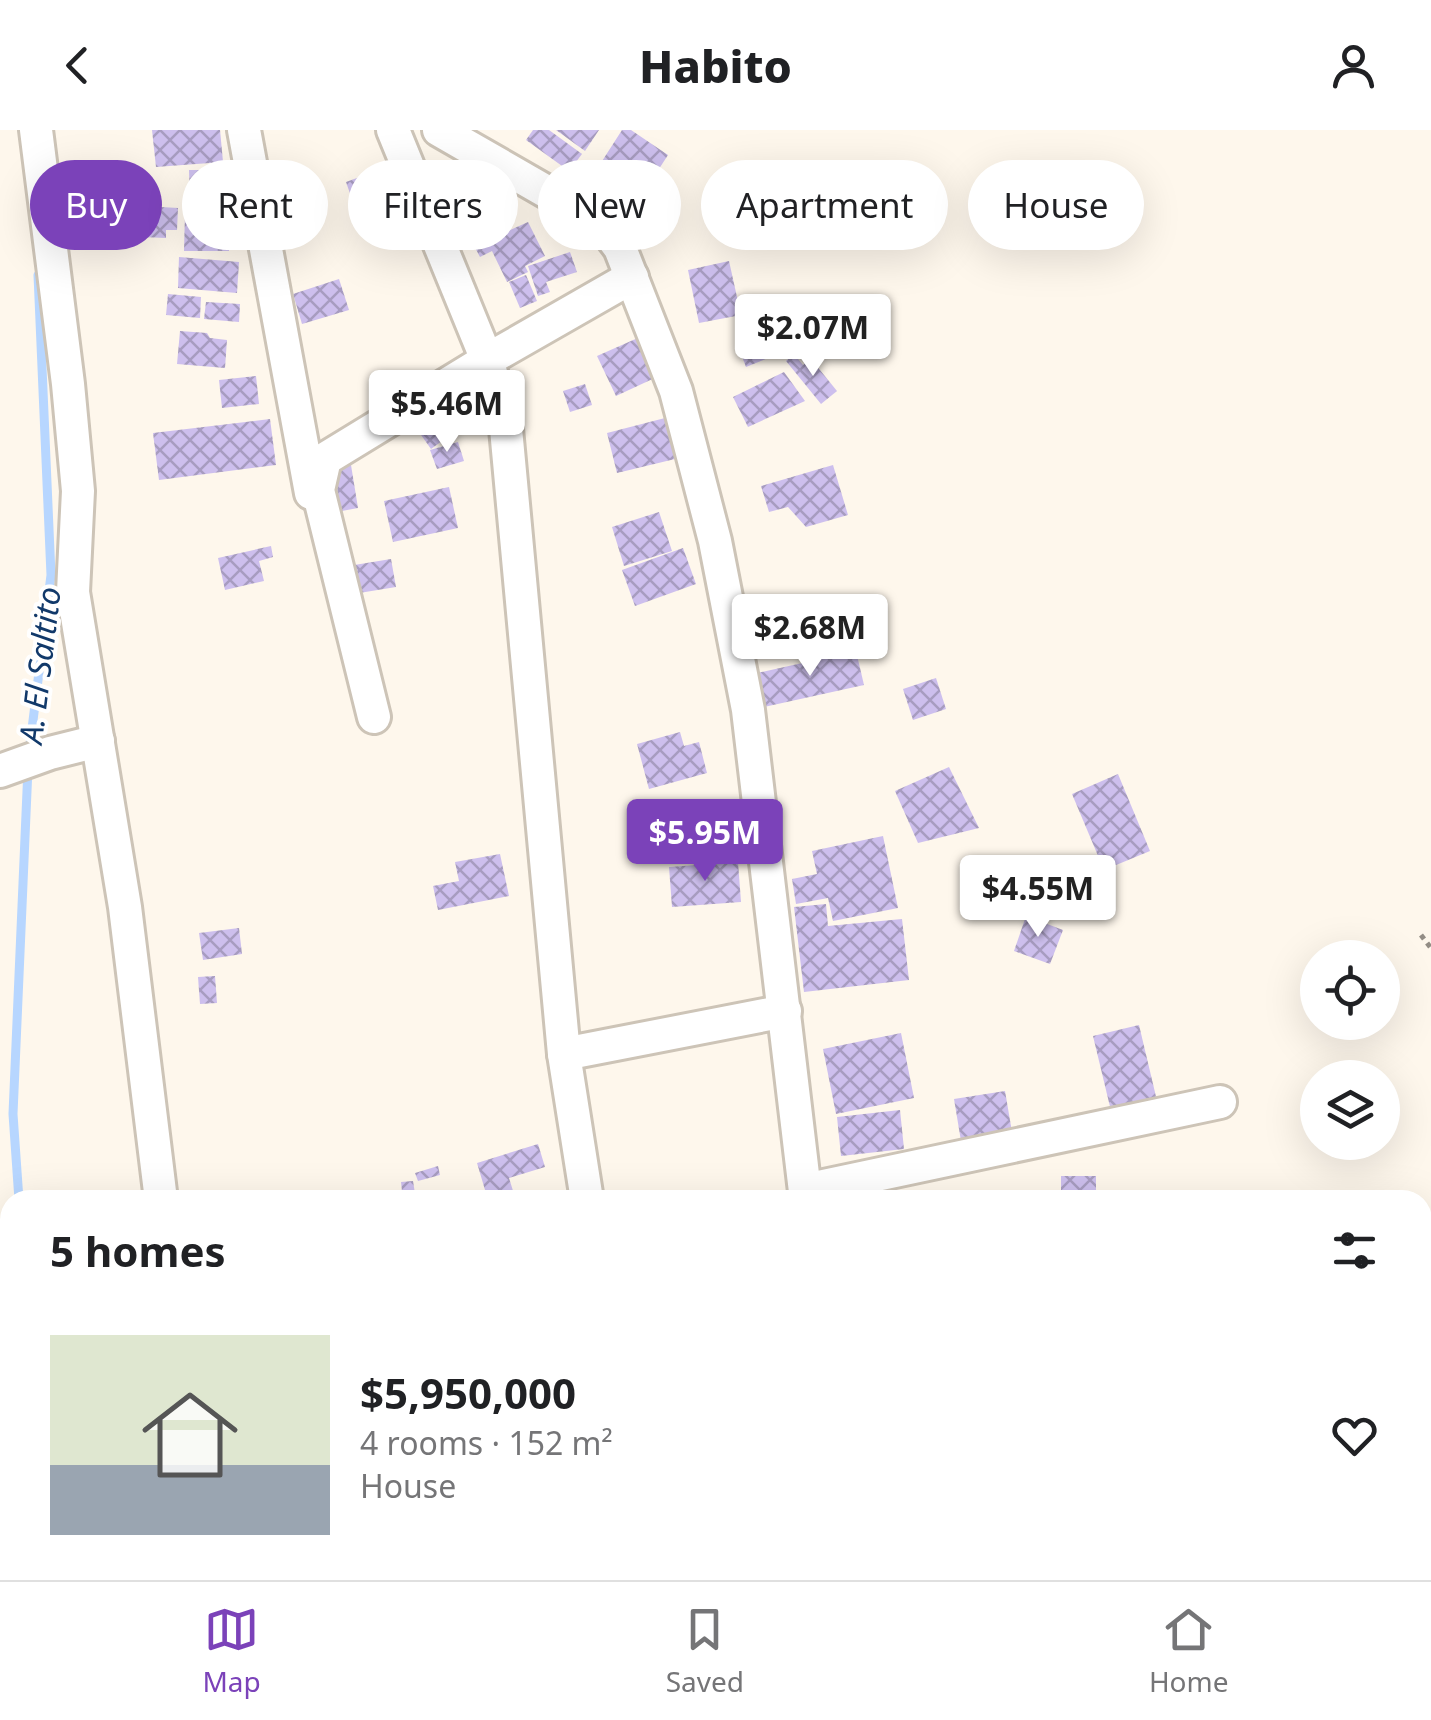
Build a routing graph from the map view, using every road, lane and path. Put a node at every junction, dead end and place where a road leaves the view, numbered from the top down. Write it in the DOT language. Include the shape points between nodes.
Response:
graph roads {
  1 [pos="36,130"];
  2 [pos="244,130"];
  3 [pos="393,130"];
  4 [pos="439,130"];
  5 [pos="632,277"];
  6 [pos="486,360"];
  7 [pos="320,541"];
  8 [pos="374,717"];
  9 [pos="98,741"];
  10 [pos="0,771"];
  11 [pos="1431,940"];
  12 [pos="1431,948"];
  13 [pos="785,1011"];
  14 [pos="564,1054"];
  15 [pos="1220,1102"];
  16 [pos="159,1190"];
  17 [pos="585,1190"];
  18 [pos="804,1190"];
  19 [pos="827,1190"];
  1 -- 9 [label="street" via="78,492 72,592"];
  2 -- 7 [label="street"];
  3 -- 6 [label="street"];
  4 -- 5 [label="street" via="587,215 620,248"];
  5 -- 6 [label="street"];
  5 -- 13 [label="street" via="684,416 715,541 748,710"];
  6 -- 8 [label="street" via="325,459 318,490"];
  6 -- 14 [label="street" via="509,438"];
  9 -- 10 [label="street"];
  9 -- 16 [label="street"];
  11 -- 12 [label="path" via="1420,935"];
  13 -- 14 [label="street"];
  13 -- 18 [label="street"];
  14 -- 17 [label="street"];
  15 -- 19 [label="street"];
}
